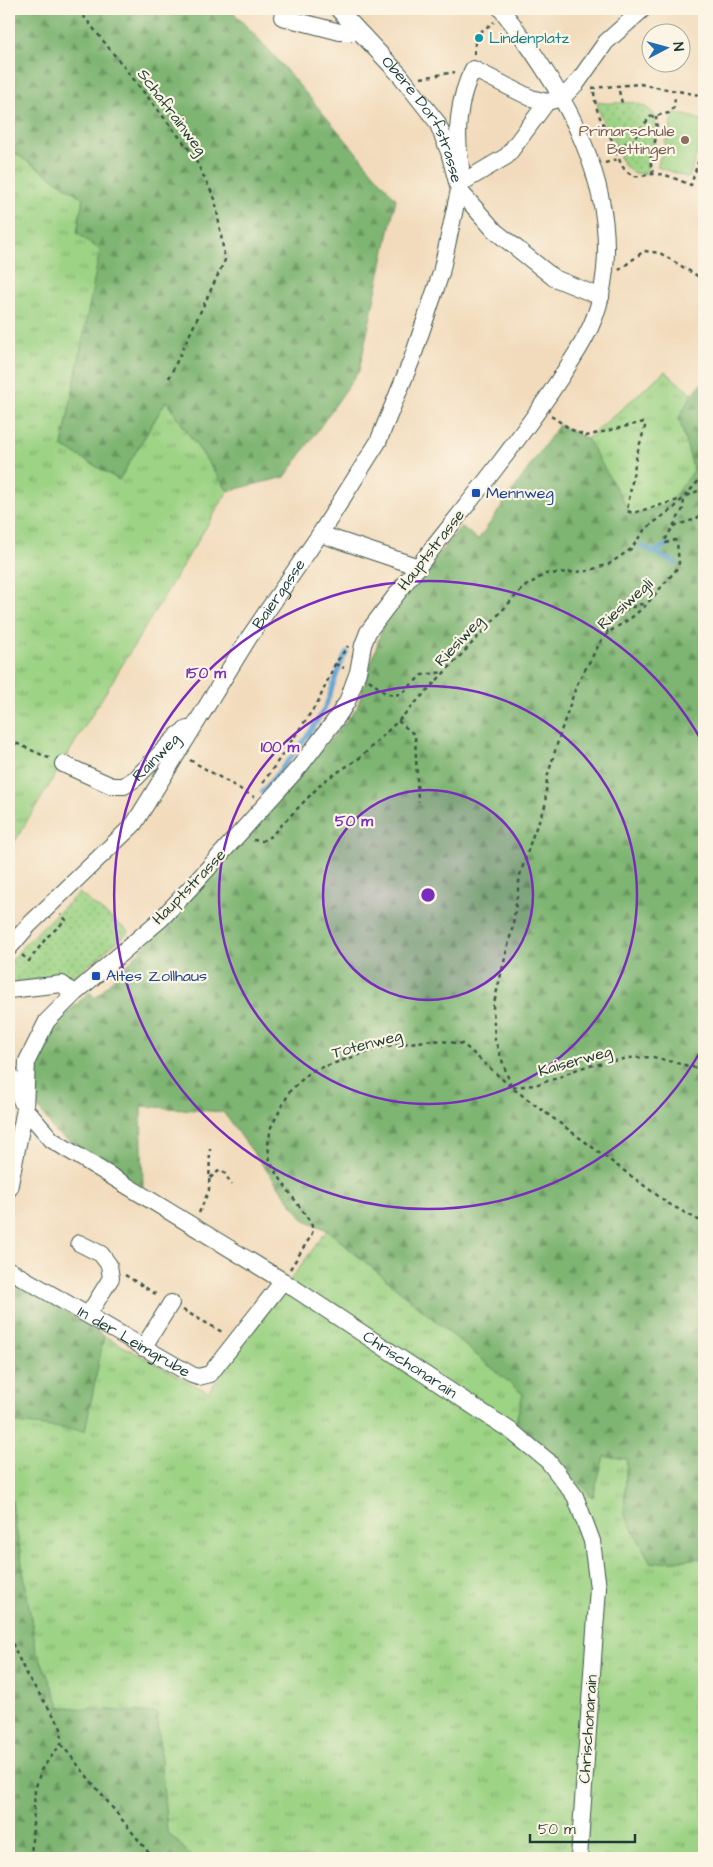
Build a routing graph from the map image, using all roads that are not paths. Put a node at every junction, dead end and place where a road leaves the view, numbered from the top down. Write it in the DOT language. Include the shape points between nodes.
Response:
graph roads {
  1 [pos="338,9"];
  2 [pos="643,9"];
  3 [pos="282,16"];
  4 [pos="498,16"];
  5 [pos="358,32"];
  6 [pos="555,100"];
  7 [pos="461,186"];
  8 [pos="601,297"];
  9 [pos="320,534"];
  10 [pos="419,567"];
  11 [pos="194,726"];
  12 [pos="63,764"];
  13 [pos="10,947"];
  14 [pos="9,990"];
  15 [pos="69,999"];
  16 [pos="9,1072"];
  17 [pos="25,1109"];
  18 [pos="9,1188"];
  19 [pos="79,1243"];
  20 [pos="9,1270"];
  21 [pos="283,1281"];
  22 [pos="171,1303"];
  23 [pos="88,1315"];
  24 [pos="143,1348"];
  25 [pos="579,1858"];
  1 -- 5 [label="street, Obere Dorfstrasse"];
  2 -- 6 [label="street" via="606,42 577,83"];
  3 -- 5 [label="street" via="340,32"];
  4 -- 6 [label="street, Hauptstrasse" via="518,30"];
  5 -- 7 [label="street, Obere Dorfstrasse" via="400,75 437,122"];
  6 -- 7 [label="street" via="507,156"];
  6 -- 7 [label="street" via="531,98 473,69 466,82 458,127"];
  6 -- 8 [label="street, Hauptstrasse" via="579,131 601,200 606,231 606,271"];
  7 -- 8 [label="street, Obere Dorfstrasse" via="495,232 554,278"];
  7 -- 9 [label="street, Baiergasse" via="441,273 412,359 378,442"];
  8 -- 10 [label="street, Hauptstrasse" via="587,335 540,408"];
  9 -- 10 [label="street"];
  9 -- 11 [label="street, Baiergasse" via="248,639"];
  10 -- 15 [label="street, Hauptstrasse" via="368,632 347,702 300,766 161,919"];
  11 -- 12 [label="street, Rainweg" via="178,735 124,786 112,786"];
  11 -- 13 [label="street, Baiergasse" via="134,824"];
  14 -- 15 [label="street" via="62,984"];
  15 -- 17 [label="street" via="47,1021 27,1061"];
  16 -- 17 [label="street"];
  17 -- 18 [label="street"];
  17 -- 21 [label="street, Chrischonarain" via="52,1140"];
  19 -- 23 [label="street" via="100,1254 109,1265 110,1272 110,1278"];
  20 -- 23 [label="street, In der Leimgrube"];
  21 -- 24 [label="street, In der Leimgrube" via="214,1369 205,1376 192,1375"];
  21 -- 25 [label="street, Chrischonarain" via="511,1431 548,1461 575,1496 592,1541 598,1588"];
  22 -- 24 [label="street"];
  23 -- 24 [label="street, In der Leimgrube"];
}
